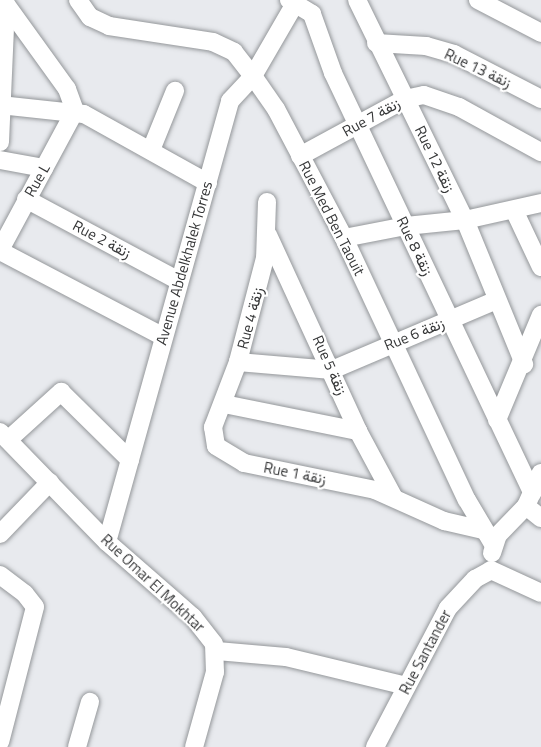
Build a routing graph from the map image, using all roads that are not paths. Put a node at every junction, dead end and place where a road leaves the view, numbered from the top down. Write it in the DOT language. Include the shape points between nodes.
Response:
graph roads {
  1 [pos="78,0"];
  2 [pos="357,0"];
  3 [pos="478,0"];
  4 [pos="294,1"];
  5 [pos="5,2"];
  6 [pos="541,33"];
  7 [pos="376,44"];
  8 [pos="253,76"];
  9 [pos="176,91"];
  10 [pos="405,99"];
  11 [pos="541,99"];
  12 [pos="2,105"];
  13 [pos="75,111"];
  14 [pos="357,125"];
  15 [pos="0,142"];
  16 [pos="151,150"];
  17 [pos="541,152"];
  18 [pos="300,156"];
  19 [pos="0,160"];
  20 [pos="44,168"];
  21 [pos="208,183"];
  22 [pos="26,199"];
  23 [pos="267,202"];
  24 [pos="541,203"];
  25 [pos="514,210"];
  26 [pos="8,216"];
  27 [pos="465,220"];
  28 [pos="406,226"];
  29 [pos="268,234"];
  30 [pos="344,238"];
  31 [pos="0,251"];
  32 [pos="541,267"];
  33 [pos="177,280"];
  34 [pos="497,300"];
  35 [pos="541,315"];
  36 [pos="452,319"];
  37 [pos="162,336"];
  38 [pos="395,341"];
  39 [pos="238,362"];
  40 [pos="524,364"];
  41 [pos="332,370"];
  42 [pos="224,404"];
  43 [pos="497,420"];
  44 [pos="213,430"];
  45 [pos="358,431"];
  46 [pos="4,436"];
  47 [pos="130,460"];
  48 [pos="541,472"];
  49 [pos="50,482"];
  50 [pos="393,496"];
  51 [pos="529,499"];
  52 [pos="541,519"];
  53 [pos="3,525"];
  54 [pos="488,537"];
  55 [pos="107,542"];
  56 [pos="491,570"];
  57 [pos="0,575"];
  58 [pos="541,593"];
  59 [pos="217,651"];
  60 [pos="407,686"];
  61 [pos="90,702"];
  62 [pos="1,732"];
  63 [pos="77,747"];
  64 [pos="194,747"];
  65 [pos="375,747"];
  1 -- 8 [label="street, Rue Med Ben Taouit" via="90,17 109,26 213,42 234,52"];
  2 -- 7 [label="street, Rue 12 زنقة"];
  3 -- 6 [label="street"];
  4 -- 8 [label="street, Avenue Abdelkhalek Torres"];
  4 -- 14 [label="street, Rue 8 زنقة" via="312,14"];
  5 -- 12 [label="street"];
  5 -- 13 [label="street" via="67,89"];
  7 -- 10 [label="street, Rue 12 زنقة"];
  7 -- 11 [label="street, Rue 13 زنقة" via="426,46 454,54"];
  8 -- 18 [label="street, Rue Med Ben Taouit" via="276,109"];
  8 -- 21 [label="street, Avenue Abdelkhalek Torres" via="230,101"];
  9 -- 16 [label="street"];
  10 -- 14 [label="street, Rue 7 زنقة"];
  10 -- 17 [label="street, Rue 7 زنقة" via="424,95 443,100"];
  10 -- 27 [label="street, Rue 12 زنقة"];
  12 -- 13 [label="street"];
  12 -- 15 [label="street"];
  13 -- 16 [label="street"];
  13 -- 20 [label="street, Rue L"];
  14 -- 18 [label="street, Rue 7 زنقة"];
  14 -- 28 [label="street, Rue 8 زنقة"];
  16 -- 21 [label="street"];
  18 -- 30 [label="street, Rue Med Ben Taouit"];
  19 -- 20 [label="street"];
  20 -- 22 [label="street, Rue L"];
  21 -- 33 [label="street, Avenue Abdelkhalek Torres"];
  22 -- 26 [label="street, Rue L"];
  22 -- 33 [label="street, Rue 2 زنقة"];
  23 -- 29 [label="street, Rue 4 زنقة"];
  24 -- 25 [label="street"];
  25 -- 27 [label="street"];
  25 -- 32 [label="street"];
  26 -- 31 [label="street, Rue L"];
  27 -- 28 [label="street"];
  27 -- 34 [label="street, Rue 12 زنقة"];
  28 -- 30 [label="street"];
  28 -- 36 [label="street, Rue 8 زنقة"];
  29 -- 39 [label="street, Rue 4 زنقة" via="254,308"];
  29 -- 41 [label="street, Rue 5 زنقة"];
  30 -- 38 [label="street, Rue Med Ben Taouit"];
  31 -- 37 [label="street"];
  33 -- 37 [label="street, Avenue Abdelkhalek Torres"];
  34 -- 36 [label="street, Rue 6 زنقة"];
  34 -- 40 [label="street, Rue 12 زنقة"];
  35 -- 40 [label="street"];
  36 -- 38 [label="street, Rue 6 زنقة"];
  36 -- 43 [label="street, Rue 8 زنقة"];
  37 -- 47 [label="street, Avenue Abdelkhalek Torres"];
  38 -- 41 [label="street, Rue 6 زنقة"];
  38 -- 54 [label="street, Rue Med Ben Taouit"];
  39 -- 41 [label="street"];
  39 -- 42 [label="street, Rue 4 زنقة"];
  40 -- 43 [label="street"];
  41 -- 45 [label="street, Rue 5 زنقة"];
  42 -- 44 [label="street, Rue 4 زنقة"];
  42 -- 45 [label="street"];
  43 -- 51 [label="street, Rue 8 زنقة"];
  44 -- 50 [label="street, Rue 1 زنقة" via="222,452 244,462"];
  45 -- 50 [label="street, Rue 5 زنقة"];
  46 -- 47 [label="street" via="61,392"];
  46 -- 49 [label="street, Rue Omar El Mokhtar"];
  47 -- 55 [label="street, Avenue Abdelkhalek Torres"];
  48 -- 51 [label="street"];
  49 -- 53 [label="street"];
  49 -- 55 [label="street, Rue Omar El Mokhtar"];
  50 -- 54 [label="street, Rue 1 زنقة"];
  51 -- 52 [label="street"];
  51 -- 54 [label="street"];
  54 -- 56 [label="street"];
  55 -- 59 [label="street, Rue Omar El Mokhtar" via="193,617"];
  56 -- 58 [label="street"];
  56 -- 60 [label="street, Rue Santander" via="475,579 448,608"];
  57 -- 62 [label="street" via="32,600 35,607"];
  59 -- 60 [label="street" via="286,657"];
  59 -- 64 [label="street" via="212,685"];
  60 -- 65 [label="street, Rue Santander"];
  61 -- 63 [label="street"];
}
